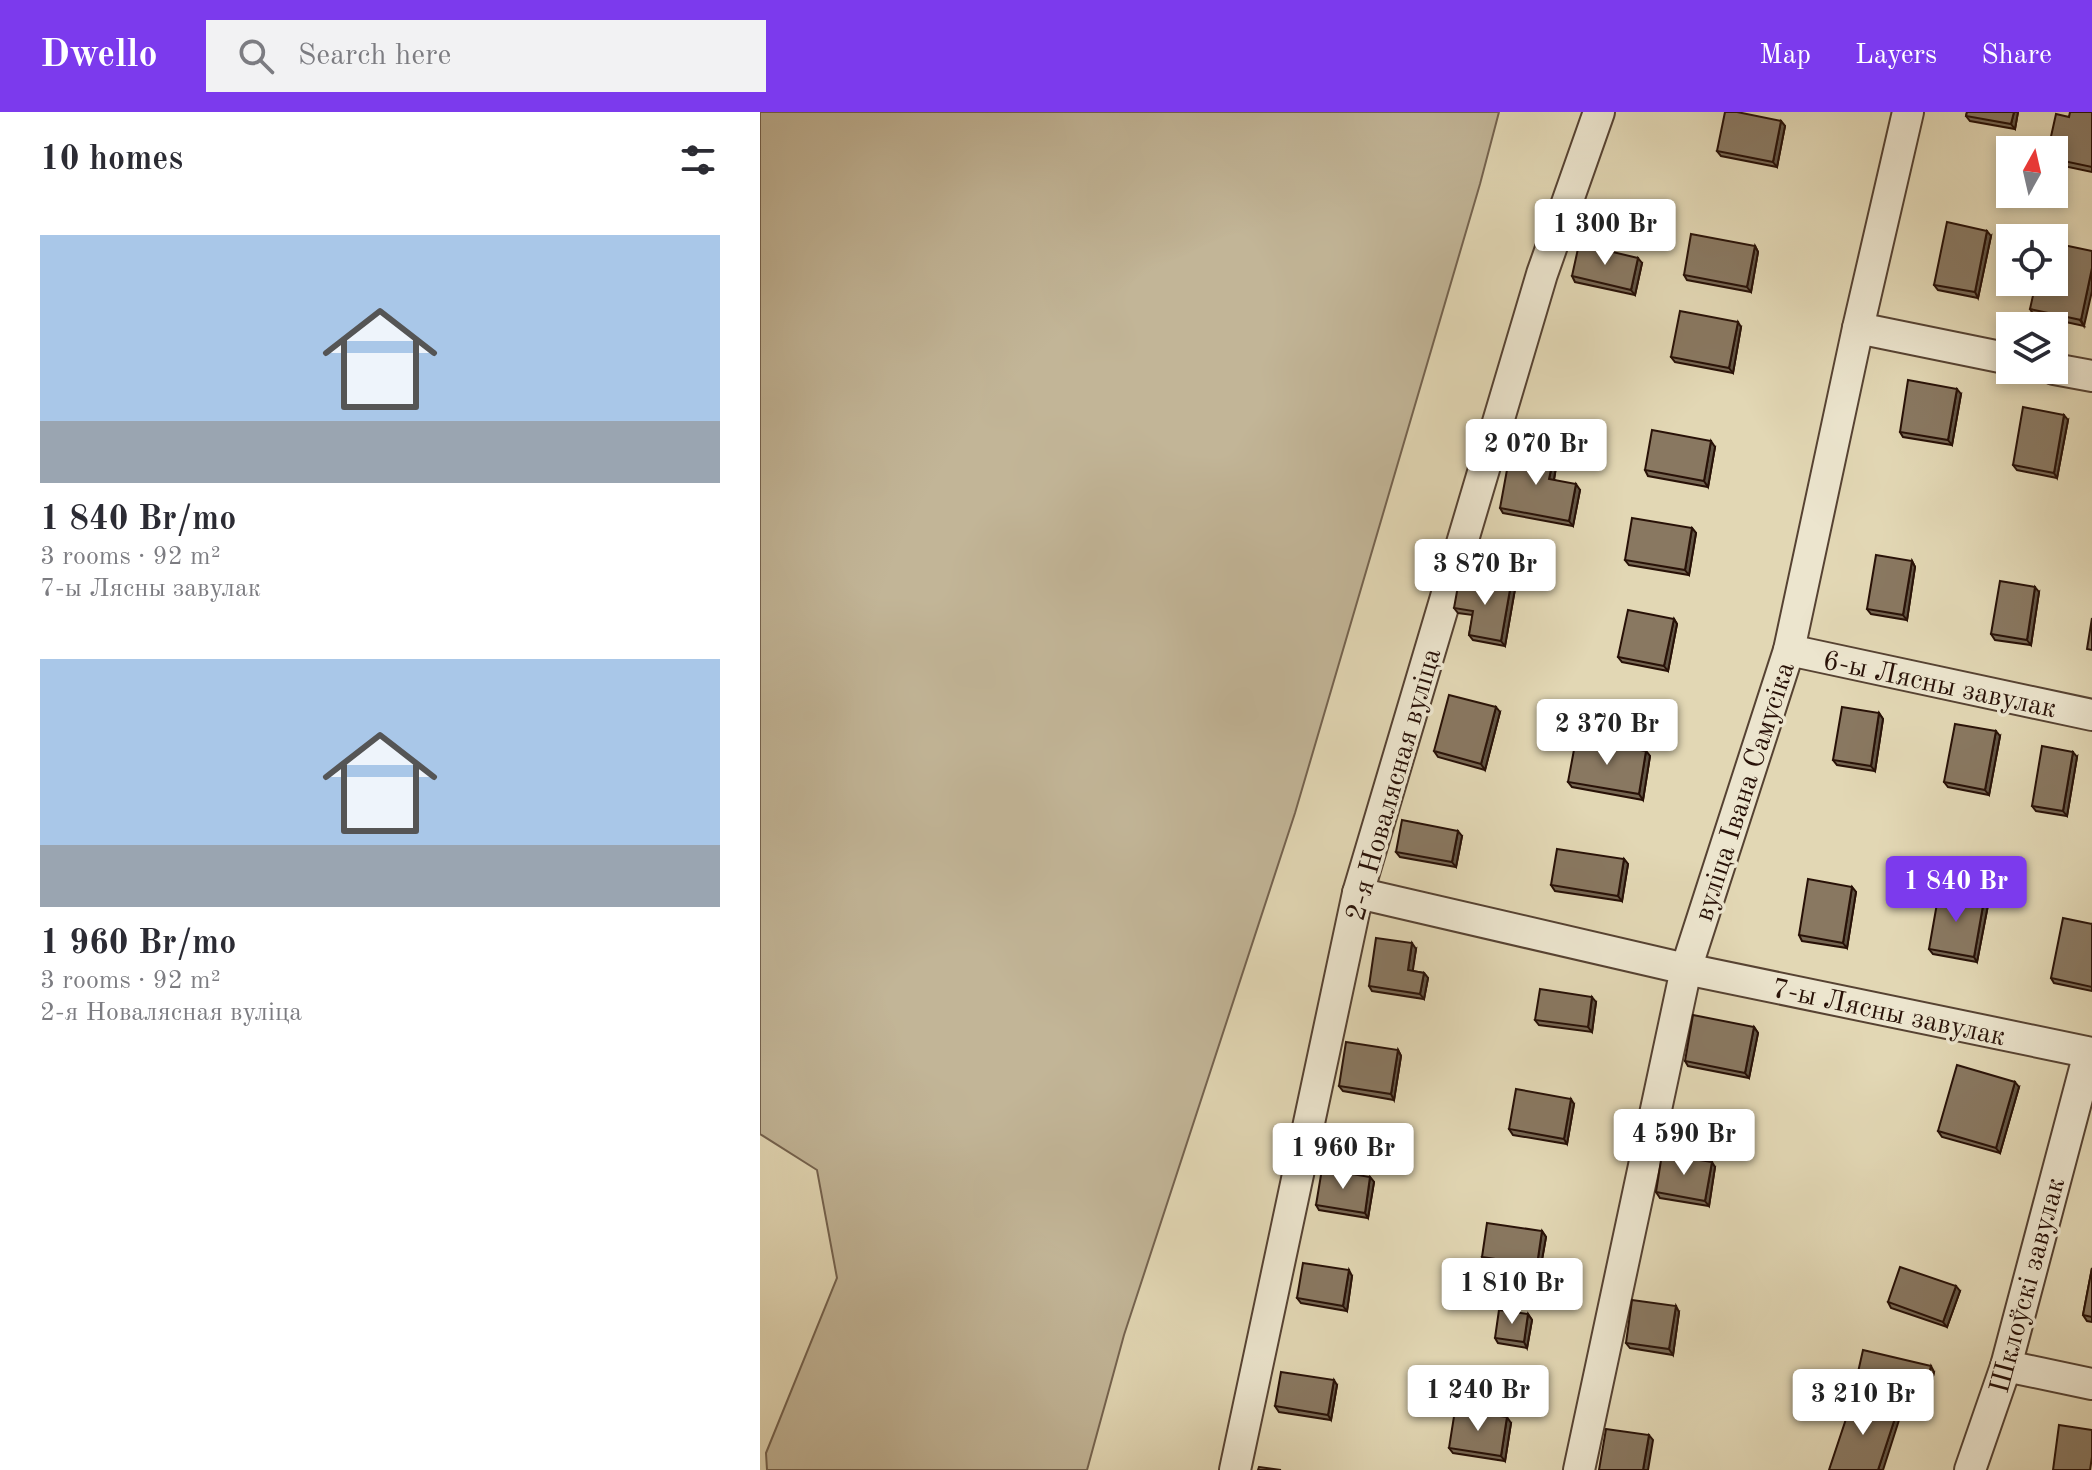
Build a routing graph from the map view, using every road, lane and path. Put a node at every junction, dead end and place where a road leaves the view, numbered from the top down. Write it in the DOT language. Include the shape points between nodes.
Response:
graph roads {
  1 [pos="1599,112"];
  2 [pos="1908,112"];
  3 [pos="1858,328"];
  4 [pos="1996,356"];
  5 [pos="2068,372"];
  6 [pos="2092,376"];
  7 [pos="1789,650"];
  8 [pos="2092,715"];
  9 [pos="1358,893"];
  10 [pos="1686,969"];
  11 [pos="2090,1053"];
  12 [pos="2006,1366"];
  13 [pos="2092,1384"];
  14 [pos="1235,1470"];
  15 [pos="1579,1470"];
  16 [pos="1970,1470"];
  1 -- 9 [label="street, 2-я Новалясная вуліца" via="1542,274"];
  2 -- 3 [label="street, вуліца Івана Самусіка"];
  3 -- 4 [label="street"];
  3 -- 7 [label="street, вуліца Івана Самусіка"];
  5 -- 6 [label="street"];
  7 -- 8 [label="street, 6-ы Лясны завулак"];
  7 -- 10 [label="street, вуліца Івана Самусіка"];
  9 -- 10 [label="street, 7-ы Лясны завулак"];
  9 -- 14 [label="street, 2-я Новалясная вуліца"];
  10 -- 11 [label="street, 7-ы Лясны завулак"];
  10 -- 15 [label="street, вуліца Івана Самусіка"];
  11 -- 12 [label="street, Шклоўскі завулак"];
  12 -- 13 [label="street"];
  12 -- 16 [label="street, Шклоўскі завулак"];
}
